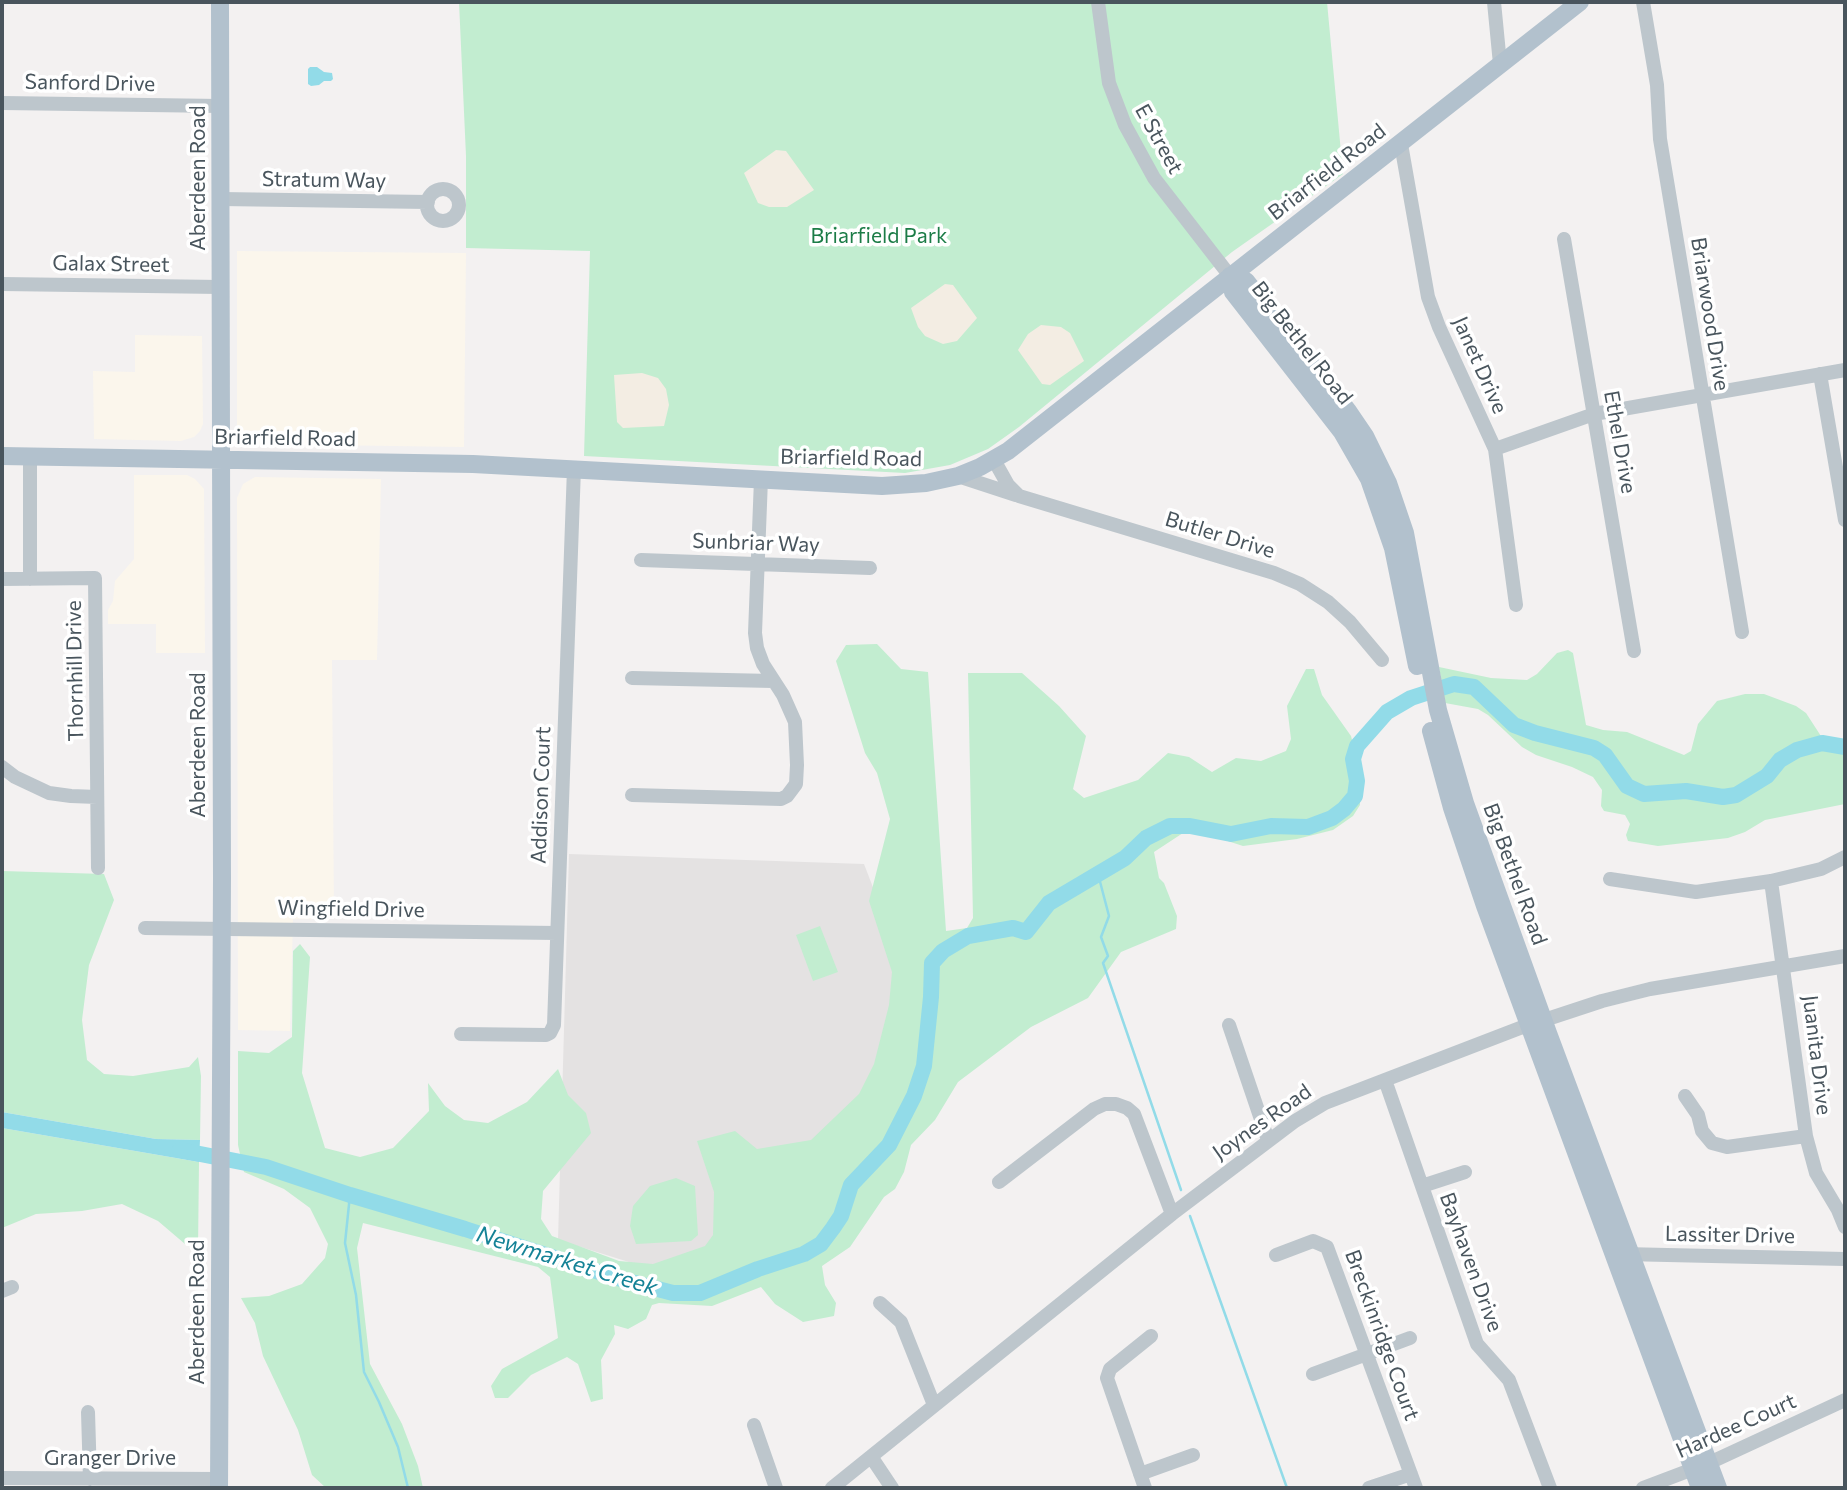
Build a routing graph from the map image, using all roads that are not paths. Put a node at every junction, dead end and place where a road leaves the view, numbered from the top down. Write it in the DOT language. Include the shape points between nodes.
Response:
graph roads {
  1 [pos="220,2"];
  2 [pos="1098,2"];
  3 [pos="1494,2"];
  4 [pos="1580,2"];
  5 [pos="1643,2"];
  6 [pos="1500,65"];
  7 [pos="2,103"];
  8 [pos="221,106"];
  9 [pos="1401,144"];
  10 [pos="221,199"];
  11 [pos="428,202"];
  12 [pos="1564,239"];
  13 [pos="1230,276"];
  14 [pos="2,284"];
  15 [pos="220,287"];
  16 [pos="1845,370"];
  17 [pos="1820,374"];
  18 [pos="1702,394"];
  19 [pos="1594,414"];
  20 [pos="1495,449"];
  21 [pos="2,456"];
  22 [pos="30,457"];
  23 [pos="220,459"];
  24 [pos="994,460"];
  25 [pos="574,468"];
  26 [pos="958,476"];
  27 [pos="761,479"];
  28 [pos="1019,496"];
  29 [pos="1845,520"];
  30 [pos="640,560"];
  31 [pos="757,564"];
  32 [pos="870,568"];
  33 [pos="2,579"];
  34 [pos="30,579"];
  35 [pos="1516,605"];
  36 [pos="1742,632"];
  37 [pos="1634,651"];
  38 [pos="1382,660"];
  39 [pos="632,678"];
  40 [pos="773,681"];
  41 [pos="2,767"];
  42 [pos="632,795"];
  43 [pos="97,797"];
  44 [pos="1845,857"];
  45 [pos="98,868"];
  46 [pos="1610,878"];
  47 [pos="1771,881"];
  48 [pos="145,928"];
  49 [pos="221,929"];
  50 [pos="557,933"];
  51 [pos="1845,956"];
  52 [pos="1785,967"];
  53 [pos="1536,1023"];
  54 [pos="1229,1025"];
  55 [pos="461,1034"];
  56 [pos="1385,1080"];
  57 [pos="1685,1096"];
  58 [pos="1806,1136"];
  59 [pos="1268,1140"];
  60 [pos="1465,1172"];
  61 [pos="999,1182"];
  62 [pos="1422,1186"];
  63 [pos="1172,1214"];
  64 [pos="1845,1227"];
  65 [pos="1622,1254"];
  66 [pos="1276,1255"];
  67 [pos="1845,1259"];
  68 [pos="880,1303"];
  69 [pos="1152,1336"];
  70 [pos="1410,1338"];
  71 [pos="1367,1354"];
  72 [pos="1313,1374"];
  73 [pos="1845,1400"];
  74 [pos="934,1405"];
  75 [pos="88,1412"];
  76 [pos="754,1426"];
  77 [pos="1193,1455"];
  78 [pos="872,1458"];
  79 [pos="1701,1466"];
  80 [pos="1140,1474"];
  81 [pos="90,1479"];
  82 [pos="1413,1481"];
  83 [pos="10,1482"];
  84 [pos="219,1484"];
  85 [pos="776,1488"];
  86 [pos="832,1488"];
  87 [pos="892,1488"];
  88 [pos="1145,1488"];
  89 [pos="1368,1488"];
  90 [pos="1550,1488"];
  91 [pos="1643,1488"];
  92 [pos="1700,1488"];
  93 [pos="1718,1488"];
  1 -- 8 [label="main road, Aberdeen Road"];
  2 -- 13 [label="street, E Street" via="1109,83 1125,125 1154,178"];
  3 -- 6 [label="street"];
  4 -- 6 [label="main road, Briarfield Road"];
  5 -- 18 [label="street, Briarwood Drive" via="1657,85 1660,139"];
  6 -- 9 [label="main road, Briarfield Road"];
  7 -- 8 [label="street, Sanford Drive"];
  8 -- 10 [label="main road, Aberdeen Road"];
  9 -- 13 [label="main road, Briarfield Road"];
  9 -- 20 [label="street, Janet Drive" via="1428,297"];
  10 -- 11 [label="street, Stratum Way"];
  10 -- 15 [label="main road, Aberdeen Road"];
  12 -- 19 [label="street, Ethel Drive"];
  13 -- 24 [label="main road, Briarfield Road"];
  13 -- 53 [label="main road, Big Bethel Road" via="1233,292 1342,432 1369,480 1392,548 1433,712"];
  14 -- 15 [label="street, Galax Street"];
  15 -- 23 [label="main road, Aberdeen Road"];
  16 -- 17 [label="street"];
  17 -- 18 [label="street"];
  17 -- 29 [label="street"];
  18 -- 19 [label="street"];
  18 -- 36 [label="street, Briarwood Drive"];
  19 -- 20 [label="street"];
  19 -- 37 [label="street, Ethel Drive"];
  20 -- 35 [label="street, Janet Drive"];
  21 -- 22 [label="main road, Briarfield Road"];
  22 -- 23 [label="main road, Briarfield Road"];
  22 -- 34 [label="street"];
  23 -- 25 [label="main road, Briarfield Road"];
  23 -- 49 [label="main road, Aberdeen Road"];
  24 -- 26 [label="main road, Briarfield Road"];
  24 -- 28 [label="street"];
  25 -- 27 [label="main road, Briarfield Road"];
  25 -- 50 [label="street, Addison Court"];
  26 -- 27 [label="main road, Briarfield Road" via="904,485"];
  26 -- 28 [label="street, Butler Drive"];
  27 -- 31 [label="street"];
  28 -- 38 [label="street, Butler Drive" via="1300,584 1350,622"];
  30 -- 31 [label="street, Sunbriar Way"];
  31 -- 32 [label="street, Sunbriar Way"];
  31 -- 40 [label="street" via="757,648"];
  33 -- 34 [label="street"];
  34 -- 43 [label="street, Thornhill Drive" via="95,578"];
  39 -- 40 [label="street"];
  40 -- 42 [label="street" via="790,709 797,734 796,784 787,796 773,800"];
  41 -- 43 [label="street" via="49,793"];
  43 -- 45 [label="street, Thornhill Drive"];
  44 -- 47 [label="street" via="1821,869"];
  46 -- 47 [label="street" via="1696,892"];
  47 -- 52 [label="street, Juanita Drive"];
  48 -- 49 [label="street, Wingfield Drive"];
  49 -- 50 [label="street, Wingfield Drive"];
  49 -- 84 [label="main road, Aberdeen Road"];
  50 -- 55 [label="street, Addison Court" via="550,1033"];
  51 -- 52 [label="street, Joynes Road"];
  52 -- 53 [label="street, Joynes Road" via="1650,989"];
  52 -- 58 [label="street, Juanita Drive"];
  53 -- 56 [label="street, Joynes Road"];
  53 -- 65 [label="main road, Big Bethel Road"];
  54 -- 59 [label="street"];
  56 -- 59 [label="street, Joynes Road" via="1325,1103"];
  56 -- 62 [label="street, Bayhaven Drive"];
  57 -- 58 [label="street" via="1712,1143 1727,1147"];
  58 -- 64 [label="street, Juanita Drive" via="1816,1173"];
  59 -- 63 [label="street, Joynes Road"];
  60 -- 62 [label="street"];
  61 -- 63 [label="street" via="1094,1109 1116,1104 1134,1114"];
  62 -- 90 [label="street, Bayhaven Drive" via="1477,1344 1509,1380"];
  63 -- 74 [label="street, Joynes Road"];
  65 -- 67 [label="street, Lassiter Drive"];
  65 -- 79 [label="main road, Big Bethel Road"];
  66 -- 71 [label="street, Breckinridge Court" via="1313,1241 1326,1247"];
  68 -- 74 [label="street" via="901,1322"];
  69 -- 80 [label="street" via="1110,1369 1107,1378"];
  70 -- 71 [label="street"];
  71 -- 72 [label="street"];
  71 -- 82 [label="street, Breckinridge Court"];
  73 -- 79 [label="street, Hardee Court"];
  74 -- 78 [label="street, Joynes Road"];
  75 -- 81 [label="street"];
  76 -- 85 [label="street"];
  77 -- 80 [label="street"];
  78 -- 86 [label="street, Joynes Road"];
  78 -- 87 [label="street"];
  79 -- 91 [label="street, Hardee Court"];
  79 -- 92 [label="main road, Big Bethel Road"];
  79 -- 93 [label="main road, Big Bethel Road"];
  80 -- 88 [label="street"];
  81 -- 83 [label="street, Granger Drive"];
  81 -- 84 [label="street, Granger Drive"];
  82 -- 89 [label="street"];
}
